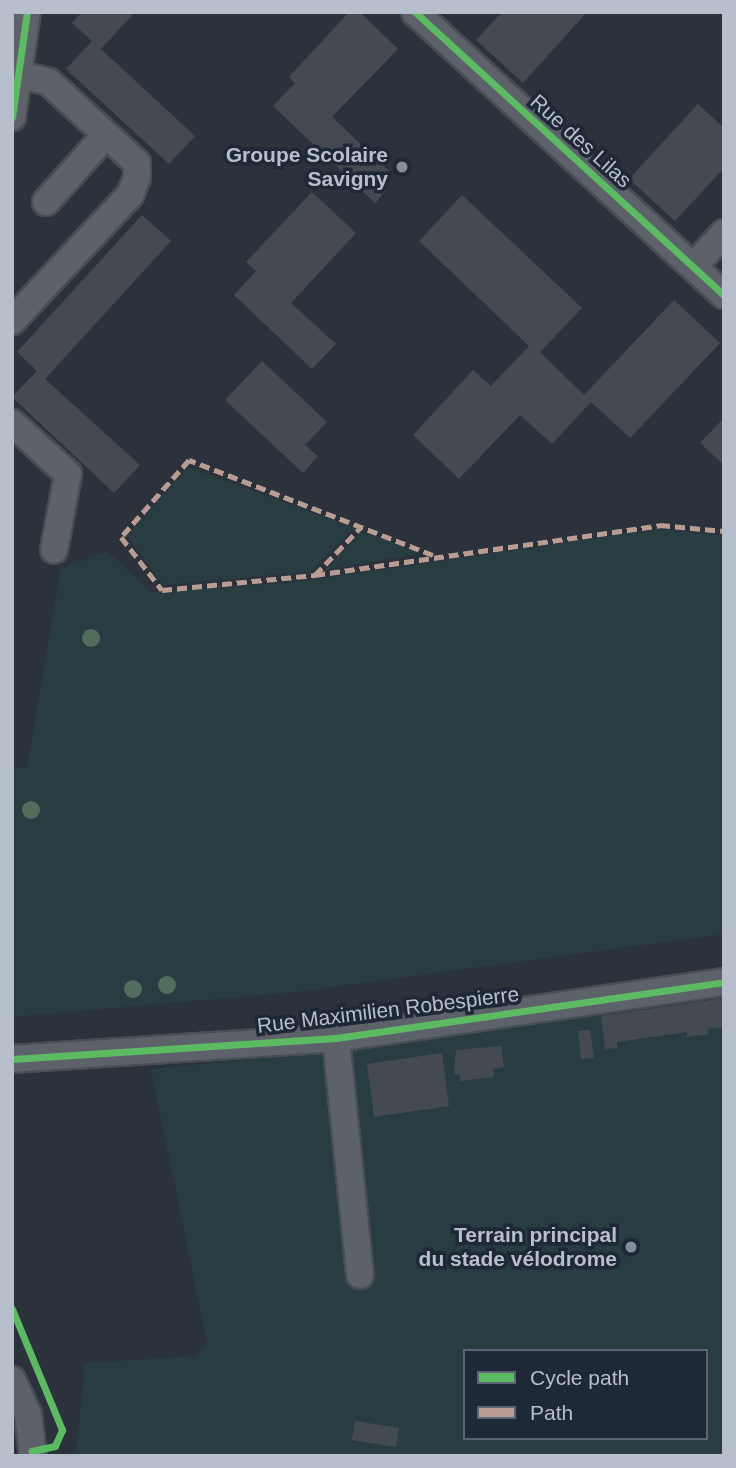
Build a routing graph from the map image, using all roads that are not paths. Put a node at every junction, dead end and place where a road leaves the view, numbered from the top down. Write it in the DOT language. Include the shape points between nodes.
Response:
graph roads {
  1 [pos="21,16"];
  2 [pos="428,16"];
  3 [pos="20,75"];
  4 [pos="12,117"];
  5 [pos="106,135"];
  6 [pos="46,202"];
  7 [pos="724,233"];
  8 [pos="693,267"];
  9 [pos="724,295"];
  10 [pos="12,321"];
  11 [pos="13,425"];
  12 [pos="54,550"];
  13 [pos="724,982"];
  14 [pos="336,1038"];
  15 [pos="12,1059"];
  16 [pos="360,1275"];
  17 [pos="12,1380"];
  18 [pos="33,1456"];
  1 -- 3 [label="street"];
  2 -- 8 [label="street, Rue des Lilas"];
  3 -- 4 [label="street"];
  3 -- 5 [label="street" via="49,82"];
  5 -- 6 [label="street"];
  5 -- 10 [label="street" via="137,163 130,195"];
  7 -- 8 [label="street"];
  8 -- 9 [label="street, Rue des Lilas"];
  11 -- 12 [label="street" via="68,474"];
  13 -- 14 [label="street, Rue Maximilien Robespierre"];
  14 -- 15 [label="street, Rue Maximilien Robespierre"];
  14 -- 16 [label="street"];
  17 -- 18 [label="street" via="28,1414"];
}
